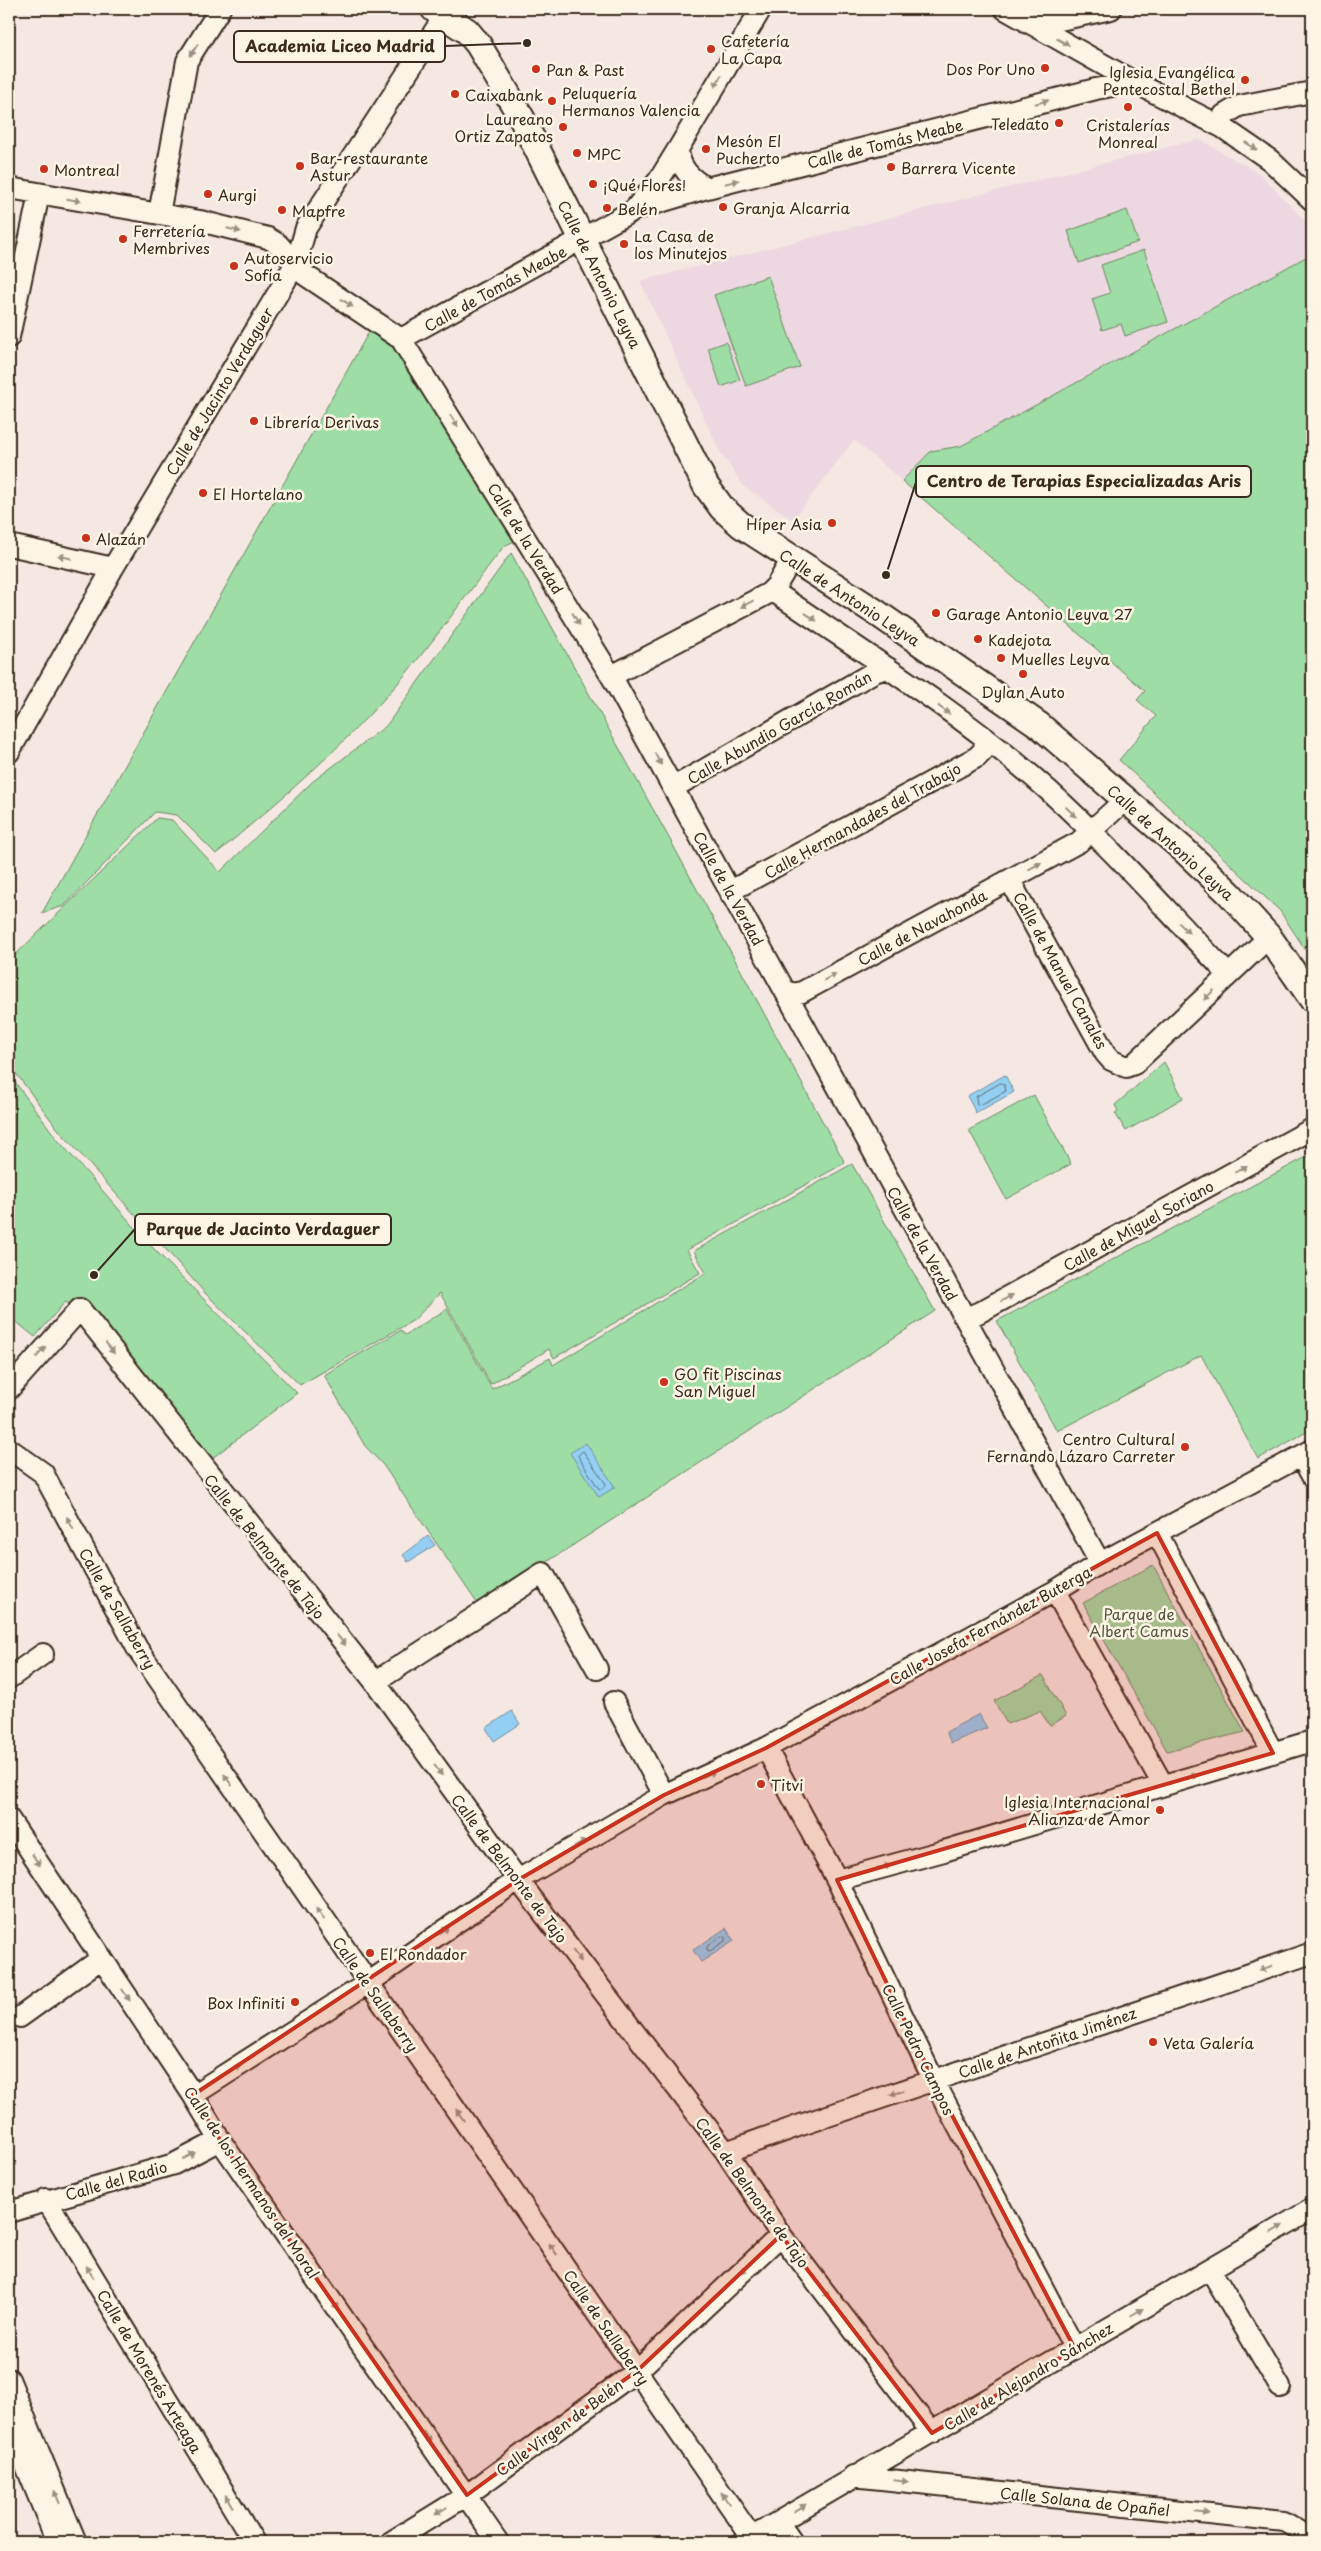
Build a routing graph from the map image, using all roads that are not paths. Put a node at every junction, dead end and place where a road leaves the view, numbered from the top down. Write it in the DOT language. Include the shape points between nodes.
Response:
graph roads {
  1 [pos="220,9"];
  2 [pos="761,9"];
  3 [pos="1006,9"];
  4 [pos="1111,9"];
  5 [pos="443,11"];
  6 [pos="1028,23"];
  7 [pos="1134,82"];
  8 [pos="1312,92"];
  9 [pos="1222,127"];
  10 [pos="678,149"];
  11 [pos="9,188"];
  12 [pos="707,188"];
  13 [pos="38,194"];
  14 [pos="1312,200"];
  15 [pos="634,210"];
  16 [pos="159,214"];
  17 [pos="583,239"];
  18 [pos="296,263"];
  19 [pos="9,336"];
  20 [pos="401,339"];
  21 [pos="9,545"];
  22 [pos="792,559"];
  23 [pos="113,568"];
  24 [pos="776,586"];
  25 [pos="888,668"];
  26 [pos="613,679"];
  27 [pos="985,739"];
  28 [pos="9,752"];
  29 [pos="671,783"];
  30 [pos="1126,799"];
  31 [pos="1092,832"];
  32 [pos="1013,878"];
  33 [pos="731,895"];
  34 [pos="1269,937"];
  35 [pos="1226,978"];
  36 [pos="786,991"];
  37 [pos="1312,999"];
  38 [pos="1312,1130"];
  39 [pos="962,1314"];
  40 [pos="9,1389"];
  41 [pos="9,1448"];
  42 [pos="1307,1453"];
  43 [pos="1312,1476"];
  44 [pos="1157,1533"];
  45 [pos="1100,1563"];
  46 [pos="1055,1591"];
  47 [pos="43,1654"];
  48 [pos="597,1669"];
  49 [pos="9,1678"];
  50 [pos="375,1682"];
  51 [pos="614,1702"];
  52 [pos="1312,1741"];
  53 [pos="766,1748"];
  54 [pos="1273,1753"];
  55 [pos="1163,1785"];
  56 [pos="664,1795"];
  57 [pos="9,1819"];
  58 [pos="518,1880"];
  59 [pos="837,1880"];
  60 [pos="1312,1953"];
  61 [pos="102,1958"];
  62 [pos="368,1983"];
  63 [pos="20,2017"];
  64 [pos="934,2081"];
  65 [pos="194,2095"];
  66 [pos="220,2140"];
  67 [pos="726,2152"];
  68 [pos="46,2200"];
  69 [pos="1312,2209"];
  70 [pos="9,2212"];
  71 [pos="781,2235"];
  72 [pos="1210,2269"];
  73 [pos="1075,2348"];
  74 [pos="638,2370"];
  75 [pos="9,2379"];
  76 [pos="1280,2387"];
  77 [pos="9,2424"];
  78 [pos="932,2433"];
  79 [pos="853,2476"];
  80 [pos="467,2495"];
  81 [pos="778,2522"];
  82 [pos="750,2541"];
  83 [pos="57,2542"];
  84 [pos="76,2542"];
  85 [pos="254,2542"];
  86 [pos="391,2542"];
  87 [pos="498,2542"];
  88 [pos="792,2542"];
  89 [pos="1311,2542"];
  1 -- 16 [label="street, one-way" via="187,61"];
  2 -- 10 [label="street, one-way"];
  3 -- 6 [label="street"];
  4 -- 6 [label="street" via="1046,23"];
  5 -- 17 [label="main road, Calle de Antonio Leyva" via="467,31 489,61"];
  5 -- 18 [label="street, Calle de Jacinto Verdaguer" via="306,228"];
  6 -- 7 [label="street, one-way"];
  7 -- 9 [label="street"];
  12 -- 7 [label="street, Calle de Tomás Meabe, one-way" via="1096,88"];
  8 -- 9 [label="street" via="1239,106 1224,115"];
  9 -- 14 [label="street, one-way" via="1270,160"];
  10 -- 12 [label="street" via="682,167"];
  10 -- 15 [label="street"];
  11 -- 13 [label="street, Calle de la Verdad"];
  12 -- 15 [label="street, Calle de Tomás Meabe"];
  13 -- 16 [label="street, Calle de la Verdad, one-way"];
  13 -- 19 [label="street"];
  15 -- 17 [label="street, Calle de Tomás Meabe"];
  16 -- 18 [label="street, Calle de la Verdad, one-way" via="268,238"];
  17 -- 20 [label="street, Calle de Tomás Meabe"];
  17 -- 22 [label="main road, Calle de Antonio Leyva" via="706,486 722,508 741,525"];
  18 -- 20 [label="street, Calle de la Verdad, one-way" via="305,275"];
  18 -- 23 [label="street, Calle de Jacinto Verdaguer"];
  20 -- 26 [label="street, Calle de la Verdad, one-way"];
  23 -- 21 [label="street, one-way"];
  22 -- 24 [label="street"];
  22 -- 30 [label="main road, Calle de Antonio Leyva" via="877,613 1039,725"];
  23 -- 28 [label="street, Calle de Jacinto Verdaguer"];
  24 -- 25 [label="street, Calle de Antonio Leyva, one-way" via="779,595"];
  24 -- 26 [label="street, one-way" via="769,593 617,673"];
  25 -- 27 [label="street, Calle de Antonio Leyva, one-way"];
  25 -- 29 [label="street, Calle Abundio García Román" via="874,672 683,782"];
  26 -- 29 [label="street, Calle de la Verdad, one-way"];
  27 -- 31 [label="street, Calle de Antonio Leyva, one-way" via="1048,790"];
  27 -- 33 [label="street, Calle Hermandades del Trabajo" via="984,750 977,757 736,888"];
  29 -- 33 [label="street, Calle de la Verdad"];
  30 -- 31 [label="street, Calle de Navahonda"];
  30 -- 34 [label="main road, Calle de Antonio Leyva" via="1230,894"];
  32 -- 31 [label="street, Calle de Navahonda, one-way"];
  31 -- 35 [label="street, Calle de Antonio Leyva, one-way" via="1223,969"];
  35 -- 32 [label="street, Calle de Manuel Canales, one-way" via="1134,1064 1126,1068 1119,1066 1106,1053 1016,892"];
  36 -- 32 [label="street, Calle de Navahonda, one-way" via="802,992"];
  33 -- 36 [label="street, Calle de la Verdad"];
  34 -- 35 [label="street, Calle de Manuel Canales"];
  34 -- 37 [label="main road, Calle de Antonio Leyva"];
  36 -- 39 [label="street, Calle de la Verdad"];
  39 -- 38 [label="street, Calle de Miguel Soriano, one-way" via="971,1316 980,1312"];
  39 -- 45 [label="street, Calle de la Verdad"];
  40 -- 50 [label="street, Calle de Belmonte de Tajo, one-way" via="80,1309"];
  62 -- 41 [label="street, Calle de Sallaberry, one-way" via="137,1648 43,1473"];
  42 -- 43 [label="street"];
  42 -- 44 [label="street, Calle Josefa Fernández Buterga"];
  44 -- 45 [label="street, Calle Josefa Fernández Buterga"];
  44 -- 54 [label="street"];
  45 -- 46 [label="street, Calle Josefa Fernández Buterga"];
  46 -- 53 [label="street, Calle Josefa Fernández Buterga"];
  46 -- 55 [label="street"];
  47 -- 49 [label="street"];
  48 -- 50 [label="street" via="543,1574"];
  50 -- 58 [label="street, Calle de Belmonte de Tajo, one-way"];
  51 -- 56 [label="street"];
  52 -- 54 [label="street"];
  56 -- 53 [label="street, Calle Josefa Fernández Buterga, one-way"];
  53 -- 59 [label="street, Calle Pedro Campos"];
  55 -- 54 [label="street, one-way"];
  59 -- 55 [label="street, one-way"];
  58 -- 56 [label="street, Calle Josefa Fernández Buterga, one-way"];
  57 -- 61 [label="street, Calle de los Hermanos del Moral, one-way"];
  62 -- 58 [label="street, Calle Josefa Fernández Buterga, one-way"];
  58 -- 67 [label="street, Calle de Belmonte de Tajo, one-way"];
  59 -- 64 [label="street, Calle Pedro Campos"];
  60 -- 64 [label="street, Calle de Antoñita Jiménez, one-way"];
  61 -- 63 [label="street"];
  61 -- 65 [label="street, Calle de los Hermanos del Moral, one-way"];
  65 -- 62 [label="street, Calle Josefa Fernández Buterga, one-way"];
  74 -- 62 [label="street, Calle de Sallaberry, one-way"];
  64 -- 67 [label="street, Calle de Antoñita Jiménez, one-way"];
  64 -- 73 [label="street, Calle Pedro Campos"];
  65 -- 66 [label="street, Calle de los Hermanos del Moral"];
  68 -- 66 [label="street, Calle del Radio, one-way" via="174,2164"];
  66 -- 80 [label="street, Calle de los Hermanos del Moral, one-way"];
  67 -- 71 [label="street, Calle de Belmonte de Tajo"];
  68 -- 70 [label="street, Calle del Radio"];
  85 -- 68 [label="street, Calle de Morenés Arteaga, one-way"];
  72 -- 69 [label="street, Calle de Alejandro Sánchez, one-way"];
  71 -- 74 [label="street, Calle Virgen de Belén, one-way"];
  71 -- 78 [label="street, Calle de Belmonte de Tajo, one-way"];
  73 -- 72 [label="street, Calle de Alejandro Sánchez, one-way"];
  72 -- 76 [label="street"];
  73 -- 78 [label="street, Calle de Alejandro Sánchez"];
  74 -- 80 [label="street, Calle Virgen de Belén"];
  82 -- 74 [label="street, Calle de Sallaberry, one-way"];
  84 -- 75 [label="street, one-way"];
  77 -- 83 [label="street"];
  78 -- 79 [label="street, Calle de Alejandro Sánchez"];
  81 -- 79 [label="street, Calle de Alejandro Sánchez, one-way"];
  79 -- 89 [label="street, Calle Solana de Opañel, one-way" via="1284,2522"];
  80 -- 86 [label="street, Calle Virgen de Belén, one-way"];
  80 -- 87 [label="street, Calle de los Hermanos del Moral"];
  81 -- 82 [label="street, Calle de Alejandro Sánchez"];
  81 -- 88 [label="street"];
}
